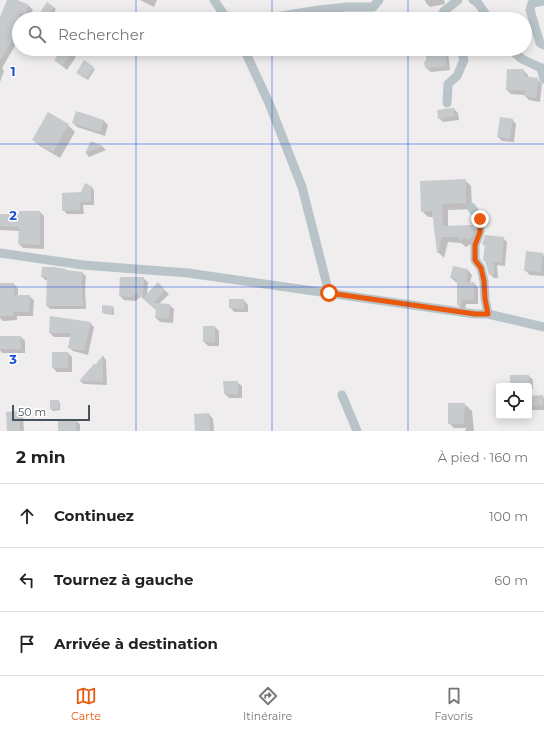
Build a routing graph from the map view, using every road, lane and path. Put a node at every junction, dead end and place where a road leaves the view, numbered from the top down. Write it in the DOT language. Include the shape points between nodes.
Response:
graph roads {
  1 [pos="214,0"];
  2 [pos="379,0"];
  3 [pos="458,0"];
  4 [pos="473,0"];
  5 [pos="544,1"];
  6 [pos="532,2"];
  7 [pos="222,12"];
  8 [pos="306,12"];
  9 [pos="444,12"];
  10 [pos="484,12"];
  11 [pos="531,12"];
  12 [pos="532,17"];
  13 [pos="544,45"];
  14 [pos="247,56"];
  15 [pos="463,56"];
  16 [pos="518,56"];
  17 [pos="543,68"];
  18 [pos="544,79"];
  19 [pos="447,103"];
  20 [pos="471,207"];
  21 [pos="0,253"];
  22 [pos="329,293"];
  23 [pos="488,314"];
  24 [pos="544,327"];
  25 [pos="342,395"];
  26 [pos="357,431"];
  1 -- 7 [label="street"];
  2 -- 8 [label="street" via="374,7"];
  3 -- 9 [label="street"];
  4 -- 10 [label="street"];
  5 -- 6 [label="street"];
  6 -- 11 [label="street"];
  12 -- 13 [label="street" via="540,43"];
  14 -- 22 [label="street" via="269,102 302,187"];
  15 -- 19 [label="street" via="464,60 457,76 448,84"];
  16 -- 17 [label="street"];
  17 -- 18 [label="street"];
  20 -- 23 [label="street" via="480,219 475,260 481,268"];
  21 -- 22 [label="street" via="83,265 188,273"];
  22 -- 23 [label="street"];
  23 -- 24 [label="street"];
  25 -- 26 [label="street"];
}
